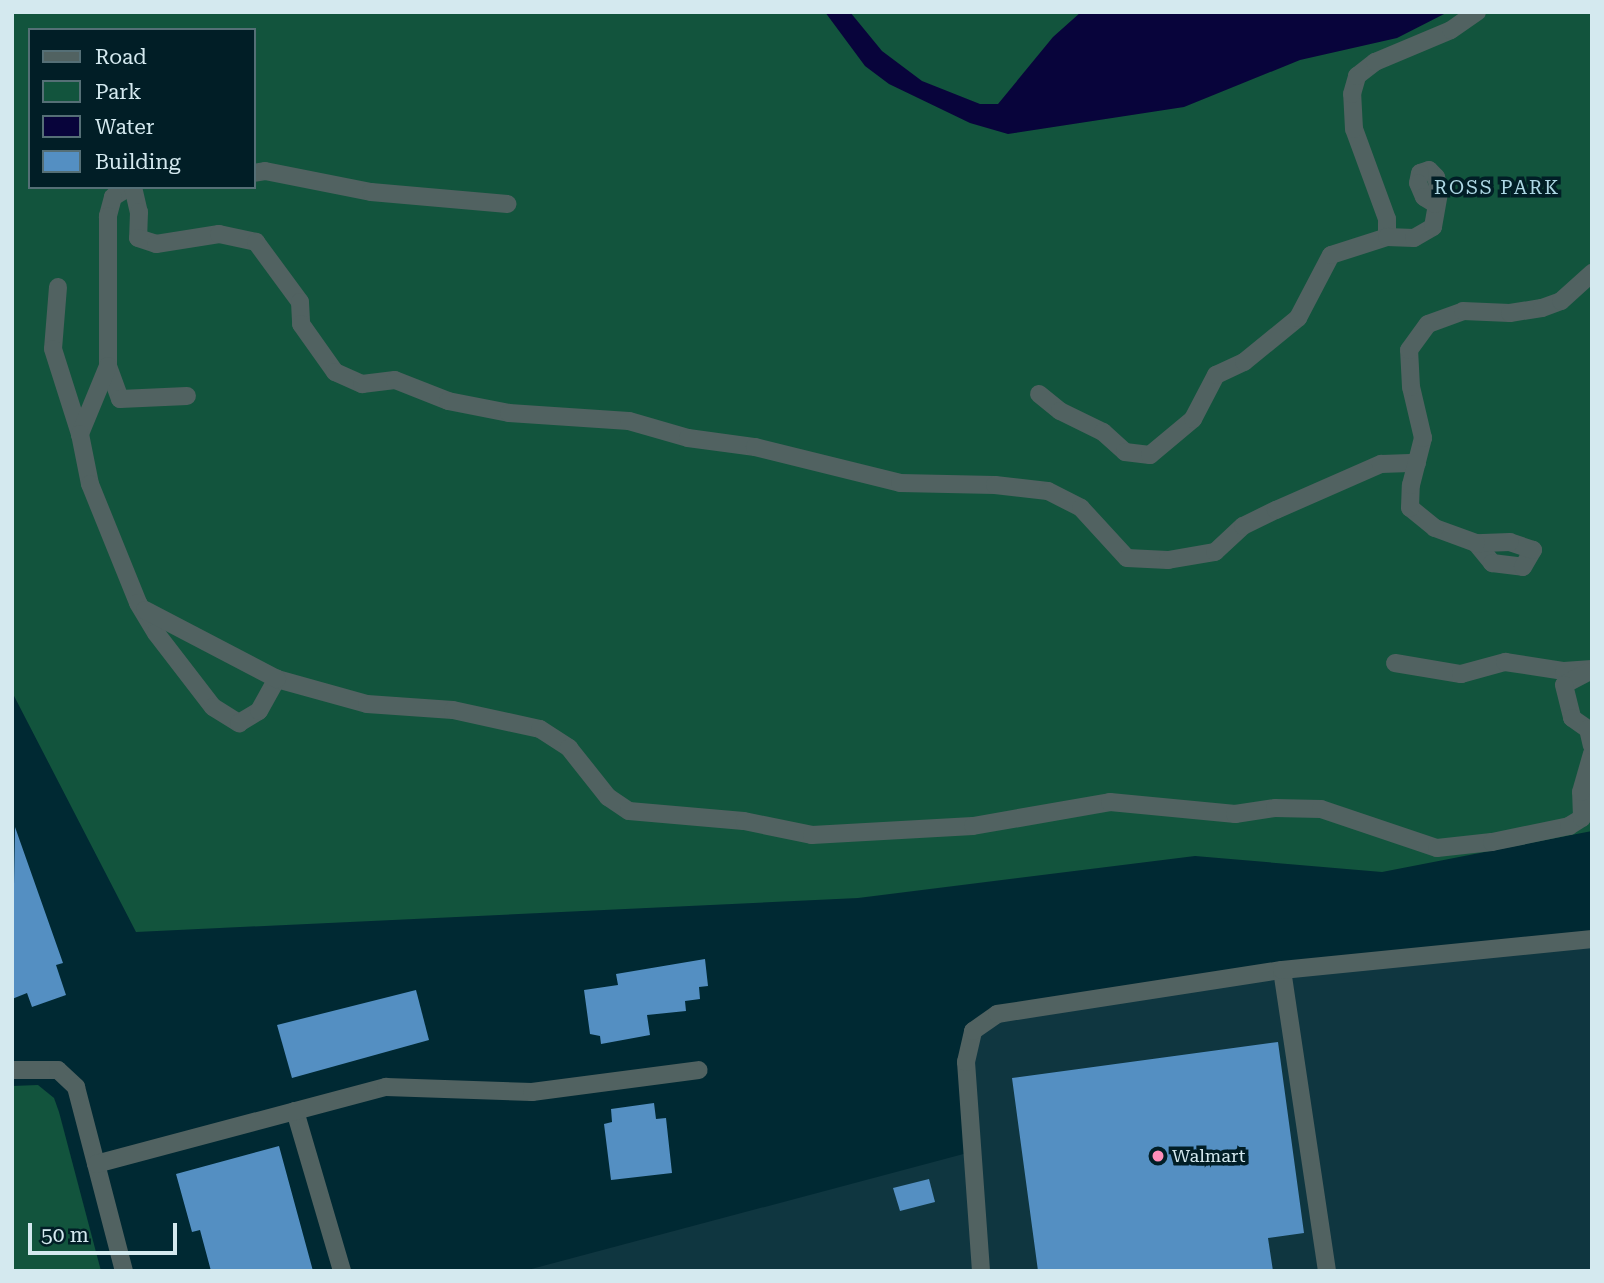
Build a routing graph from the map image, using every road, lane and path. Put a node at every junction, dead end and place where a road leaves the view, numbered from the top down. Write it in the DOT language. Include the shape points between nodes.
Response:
graph roads {
  1 [pos="1477,12"];
  2 [pos="256,173"];
  3 [pos="127,189"];
  4 [pos="132,189"];
  5 [pos="507,204"];
  6 [pos="1435,205"];
  7 [pos="1387,237"];
  8 [pos="1592,273"];
  9 [pos="58,287"];
  10 [pos="108,366"];
  11 [pos="1039,394"];
  12 [pos="187,396"];
  13 [pos="80,435"];
  14 [pos="1417,463"];
  15 [pos="1476,544"];
  16 [pos="138,603"];
  17 [pos="1395,663"];
  18 [pos="1592,670"];
  19 [pos="277,679"];
  20 [pos="1592,746"];
  21 [pos="1592,754"];
  22 [pos="1592,939"];
  23 [pos="1282,970"];
  24 [pos="12,1070"];
  25 [pos="699,1070"];
  26 [pos="295,1111"];
  27 [pos="96,1164"];
  28 [pos="124,1271"];
  29 [pos="342,1271"];
  30 [pos="981,1271"];
  31 [pos="1327,1271"];
  1 -- 7 [label="street" via="1451,30 1375,62 1357,76 1352,94 1354,129 1387,219"];
  2 -- 5 [label="street" via="371,192"];
  3 -- 10 [label="street" via="113,197 108,216"];
  4 -- 14 [label="street" via="139,212 138,238 156,244 219,234 256,242 300,302 301,324 335,372 362,384 395,380 448,401 509,413 629,421 900,483 1048,491 1081,508 1127,558 1168,560 1215,552 1243,526 1276,510 1381,464"];
  6 -- 7 [label="street" via="1433,227 1414,238"];
  7 -- 11 [label="street" via="1331,255 1298,318 1244,362 1216,375 1193,419 1150,455 1125,452 1103,432 1060,411"];
  8 -- 14 [label="street" via="1561,301 1542,307 1510,313 1464,311 1428,324 1409,350 1411,387 1423,438"];
  9 -- 13 [label="street" via="53,349"];
  10 -- 12 [label="street" via="120,399"];
  10 -- 13 [label="street"];
  13 -- 16 [label="street" via="90,484"];
  14 -- 15 [label="street" via="1410,508 1435,528"];
  16 -- 19 [label="street" via="153,617"];
  16 -- 19 [label="street" via="194,685 213,707 239,723 259,711"];
  17 -- 18 [label="street" via="1461,674 1505,662 1564,671"];
  18 -- 20 [label="street" via="1564,685 1572,718 1588,729"];
  19 -- 21 [label="street" via="368,704 453,709 540,729 569,748 608,797 629,811 744,821 812,835 973,826 1110,802 1223,813 1321,809 1437,848 1569,826 1582,818 1581,792"];
  22 -- 23 [label="street"];
  23 -- 30 [label="street" via="997,1014 973,1031 965,1062"];
  23 -- 31 [label="street"];
  24 -- 27 [label="street" via="58,1070 76,1087"];
  25 -- 26 [label="street" via="532,1092 410,1084"];
  26 -- 27 [label="street"];
  26 -- 29 [label="street"];
  27 -- 28 [label="street"];
}
